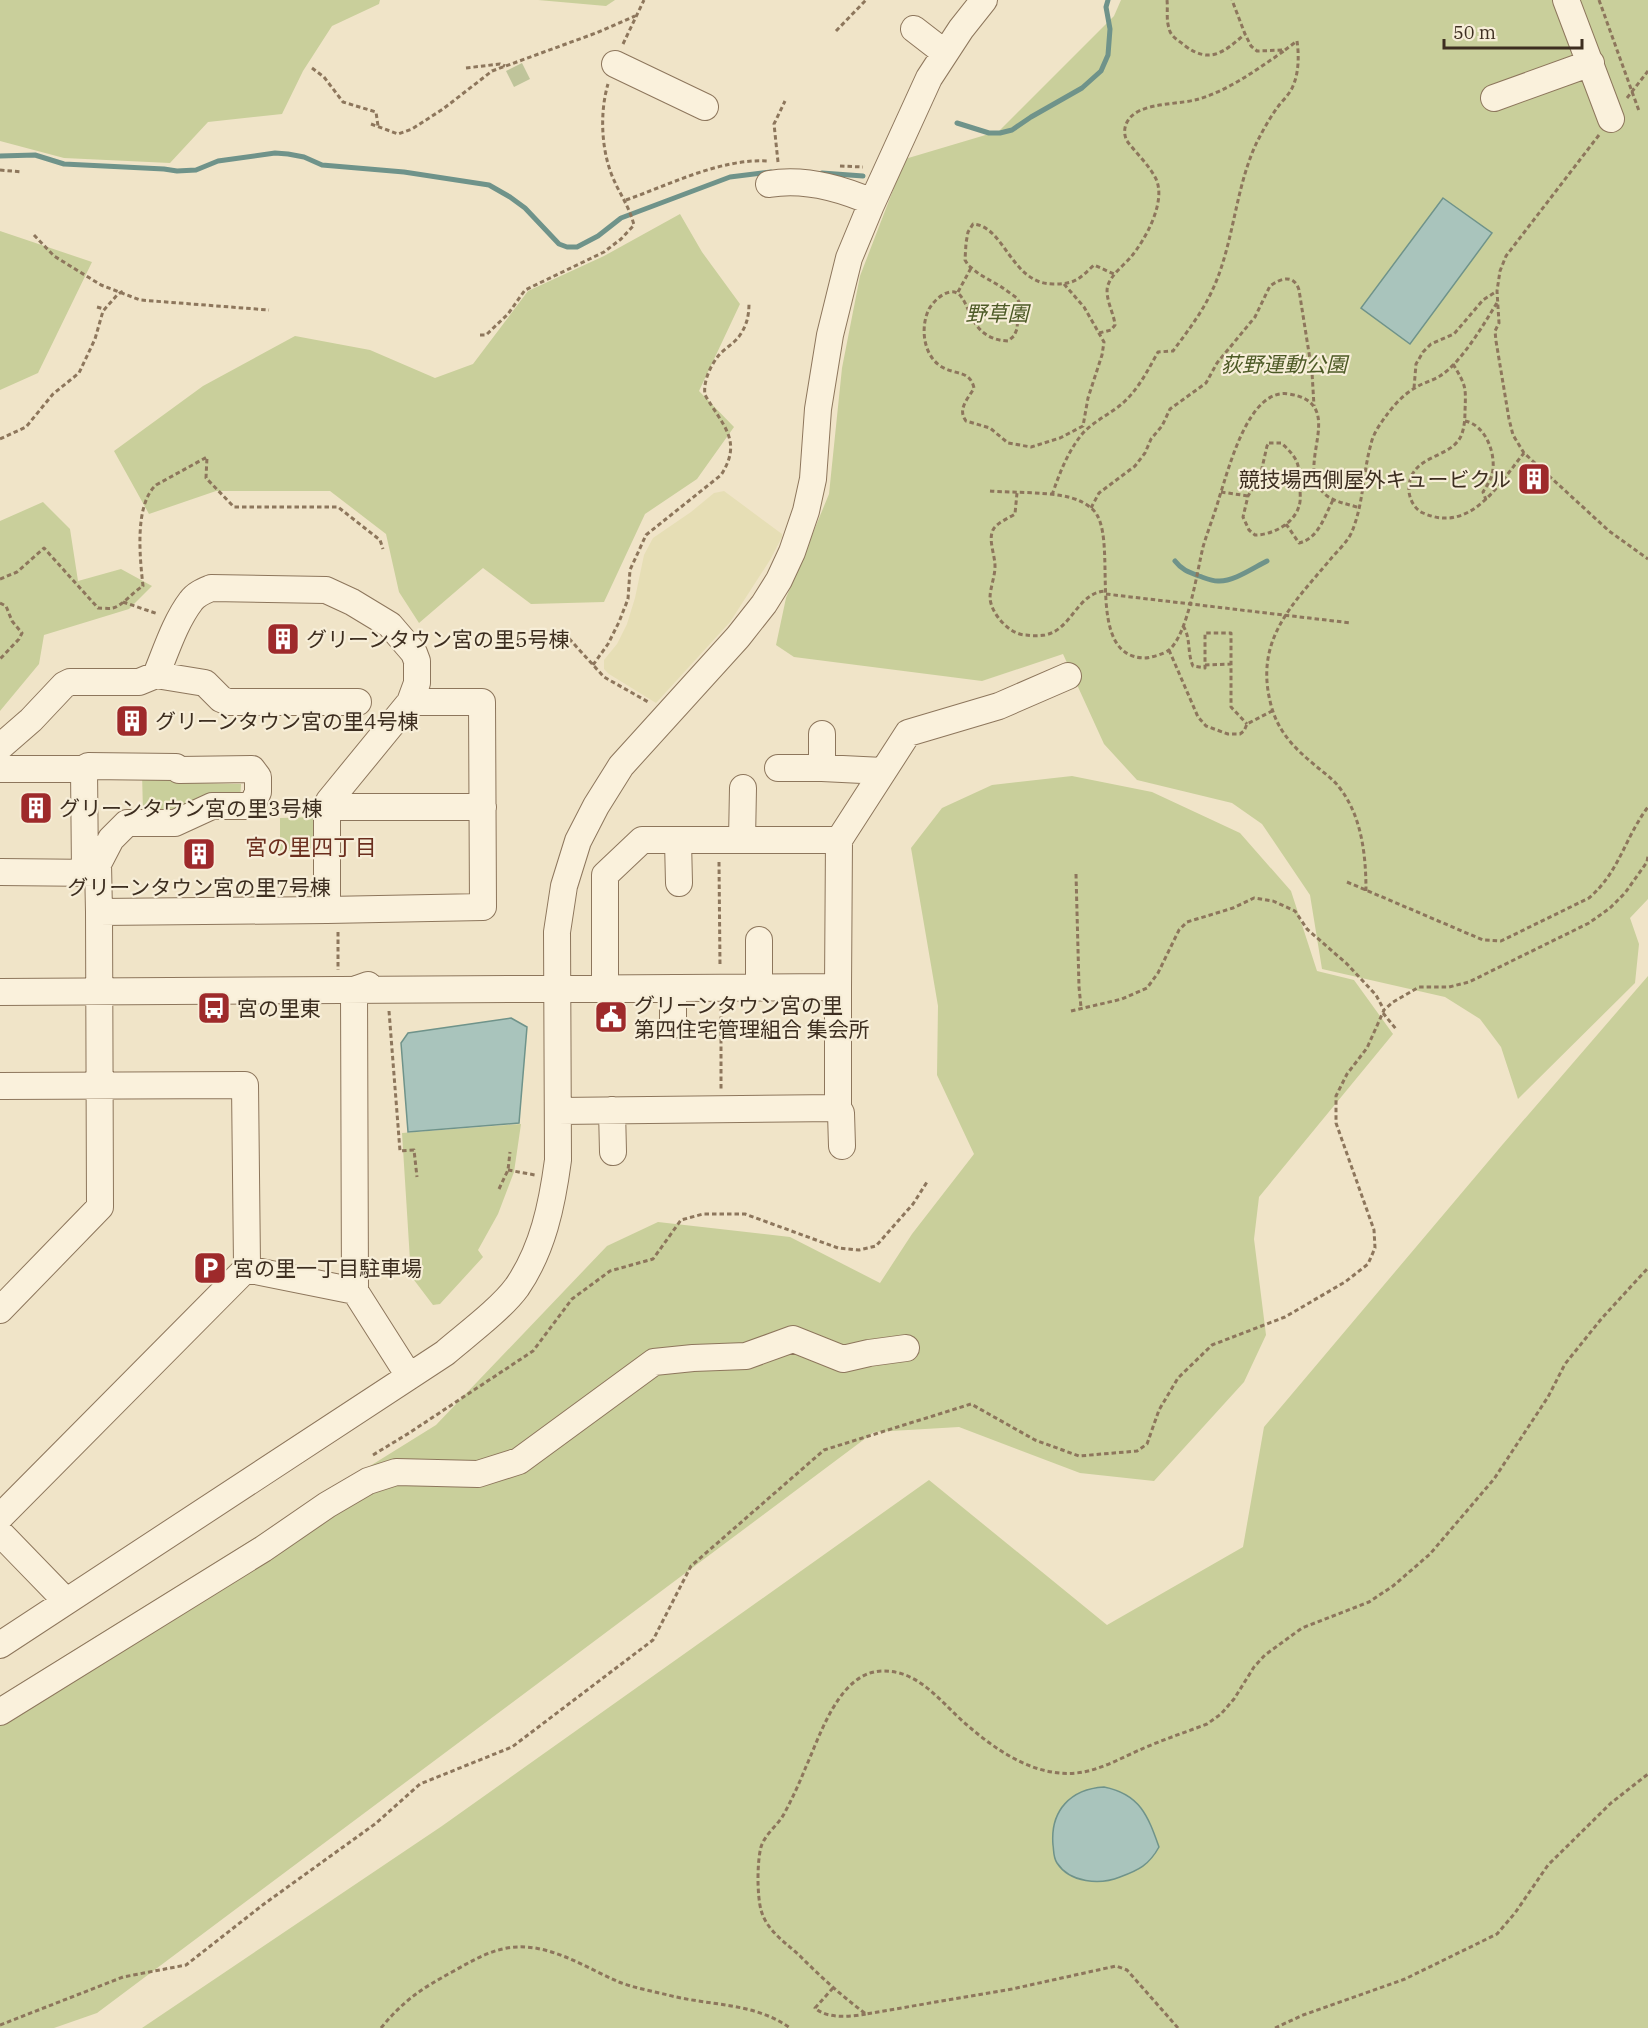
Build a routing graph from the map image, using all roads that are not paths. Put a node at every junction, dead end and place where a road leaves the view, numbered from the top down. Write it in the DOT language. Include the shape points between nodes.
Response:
graph roads {
  1 [pos="984,0"];
  2 [pos="1566,0"];
  3 [pos="914,29"];
  4 [pos="945,53"];
  5 [pos="1591,63"];
  6 [pos="615,64"];
  7 [pos="1494,98"];
  8 [pos="705,107"];
  9 [pos="1611,119"];
  10 [pos="775,183"];
  11 [pos="872,202"];
  12 [pos="156,675"];
  13 [pos="1058,686"];
  14 [pos="358,702"];
  15 [pos="410,702"];
  16 [pos="822,735"];
  17 [pos="0,747"];
  18 [pos="778,768"];
  19 [pos="822,768"];
  20 [pos="0,769"];
  21 [pos="84,770"];
  22 [pos="883,771"];
  23 [pos="743,788"];
  24 [pos="327,807"];
  25 [pos="483,807"];
  26 [pos="839,840"];
  27 [pos="678,841"];
  28 [pos="731,841"];
  29 [pos="0,872"];
  30 [pos="92,873"];
  31 [pos="679,883"];
  32 [pos="332,910"];
  33 [pos="99,912"];
  34 [pos="759,940"];
  35 [pos="346,982"];
  36 [pos="759,987"];
  37 [pos="838,987"];
  38 [pos="556,988"];
  39 [pos="605,988"];
  40 [pos="673,988"];
  41 [pos="0,992"];
  42 [pos="98,992"];
  43 [pos="673,1025"];
  44 [pos="100,1084"];
  45 [pos="0,1086"];
  46 [pos="838,1108"];
  47 [pos="612,1110"];
  48 [pos="558,1111"];
  49 [pos="842,1146"];
  50 [pos="613,1152"];
  51 [pos="246,1269"];
  52 [pos="355,1291"];
  53 [pos="0,1310"];
  54 [pos="906,1348"];
  55 [pos="409,1376"];
  56 [pos="294,1507"];
  57 [pos="0,1517"];
  58 [pos="0,1533"];
  59 [pos="263,1549"];
  60 [pos="66,1601"];
  61 [pos="0,1645"];
  62 [pos="0,1712"];
  1 -- 4 [label="street"];
  2 -- 5 [label="street"];
  3 -- 4 [label="street"];
  4 -- 11 [label="street" via="929,78"];
  5 -- 7 [label="street"];
  5 -- 9 [label="street"];
  6 -- 8 [label="street"];
  10 -- 11 [label="street" via="812,184 851,192"];
  11 -- 38 [label="street" via="849,258 830,335 818,409 813,479 792,552 764,604 621,766 596,806 578,841 564,886 556,945"];
  12 -- 14 [label="street" via="205,683 228,702"];
  12 -- 15 [label="street" via="180,621 201,592 211,588 326,590 390,625 414,653 417,683"];
  12 -- 17 [label="street" via="139,682 70,682"];
  13 -- 22 [label="street" via="908,733"];
  15 -- 24 [label="street"];
  15 -- 25 [label="street" via="482,702"];
  16 -- 19 [label="street"];
  18 -- 19 [label="street"];
  19 -- 22 [label="street"];
  20 -- 21 [label="street"];
  21 -- 30 [label="street"];
  21 -- 30 [label="street" via="88,766 252,769 258,777 258,792 252,806 212,806 176,823 127,823 111,839"];
  22 -- 26 [label="street"];
  23 -- 28 [label="street"];
  24 -- 25 [label="street"];
  24 -- 32 [label="street"];
  25 -- 32 [label="street" via="483,907"];
  26 -- 28 [label="street"];
  26 -- 37 [label="street"];
  27 -- 28 [label="street"];
  27 -- 31 [label="street"];
  27 -- 39 [label="street" via="642,840 606,875"];
  29 -- 30 [label="street"];
  30 -- 33 [label="street"];
  32 -- 33 [label="street"];
  33 -- 42 [label="street"];
  34 -- 36 [label="street"];
  35 -- 38 [label="street"];
  35 -- 42 [label="street" via="264,991"];
  35 -- 52 [label="street"];
  36 -- 37 [label="street"];
  36 -- 40 [label="street"];
  37 -- 46 [label="street"];
  38 -- 39 [label="street"];
  38 -- 48 [label="street"];
  39 -- 40 [label="street"];
  40 -- 43 [label="street"];
  41 -- 42 [label="street"];
  42 -- 44 [label="street"];
  44 -- 45 [label="street"];
  44 -- 51 [label="street" via="245,1084"];
  44 -- 53 [label="street" via="100,1207"];
  46 -- 47 [label="street"];
  46 -- 49 [label="street"];
  47 -- 48 [label="street"];
  47 -- 50 [label="street"];
  48 -- 55 [label="street" via="555,1181 547,1224 535,1255 516,1288 490,1314 445,1353"];
  51 -- 52 [label="street"];
  51 -- 57 [label="street"];
  52 -- 55 [label="street"];
  54 -- 59 [label="street" via="843,1359 793,1339 746,1356 654,1362 519,1461 478,1474 396,1472 368,1481"];
  55 -- 60 [label="street"];
  56 -- 59 [label="street" via="267,1534"];
  58 -- 60 [label="street"];
  59 -- 62 [label="street"];
  60 -- 61 [label="street"];
}
